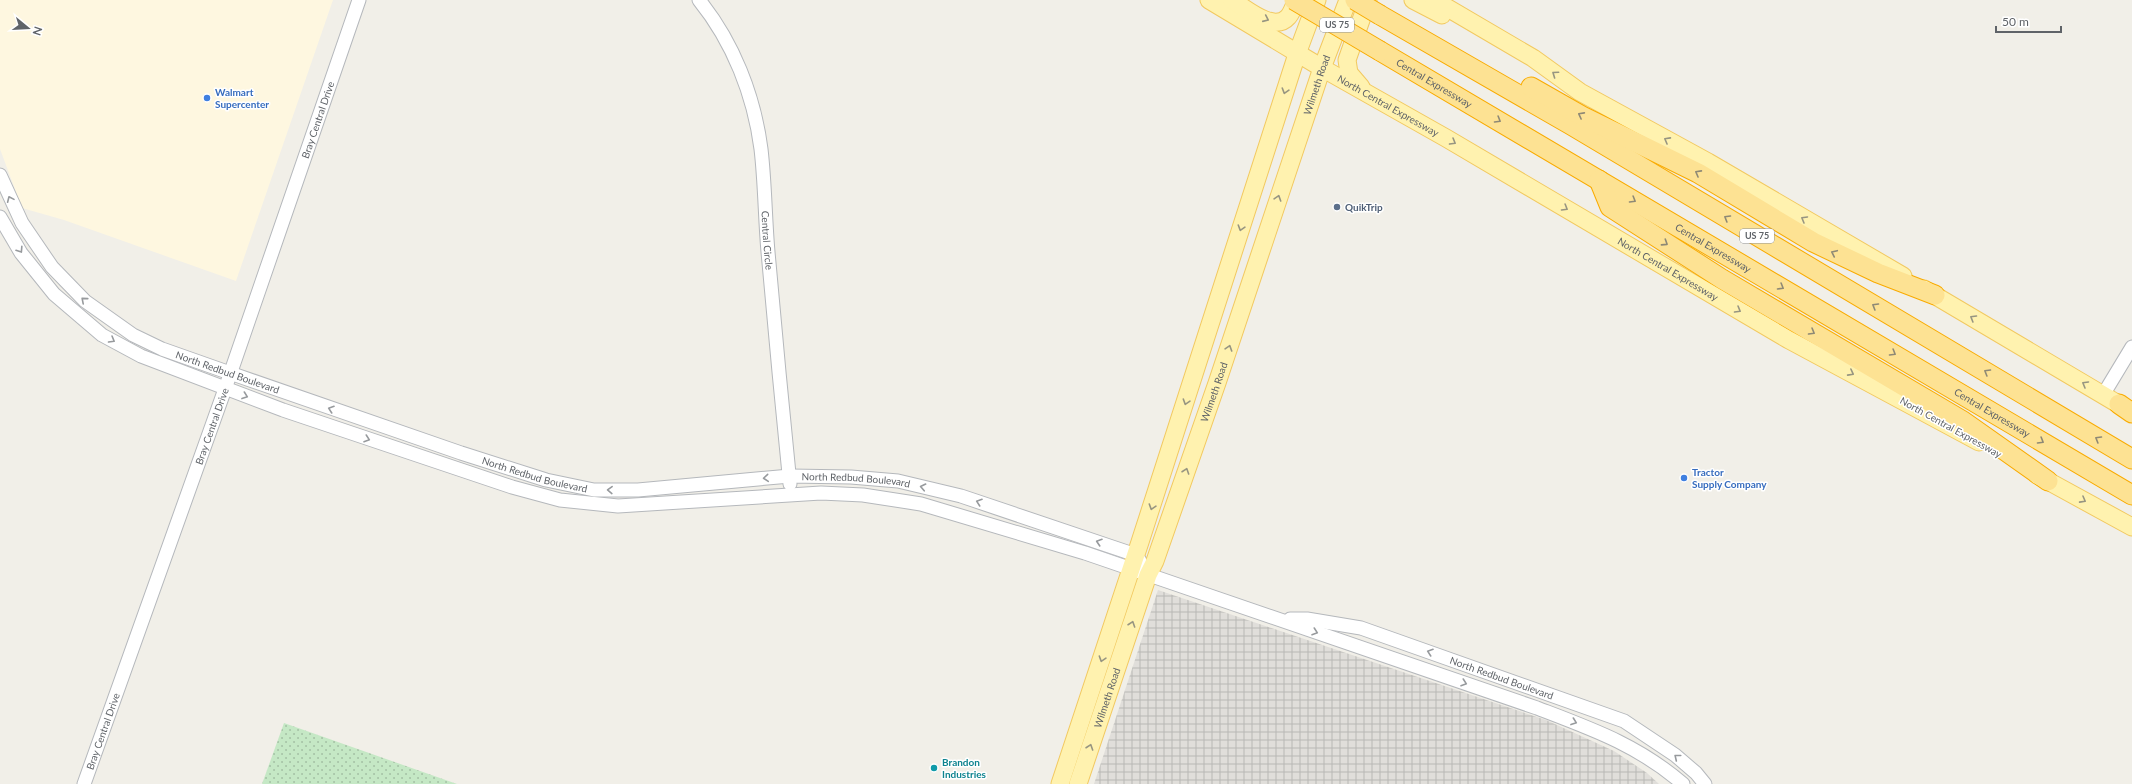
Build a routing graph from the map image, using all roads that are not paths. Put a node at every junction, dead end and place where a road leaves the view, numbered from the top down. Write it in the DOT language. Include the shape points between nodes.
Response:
graph roads {
  1 [pos="359,0"];
  2 [pos="699,0"];
  3 [pos="1209,0"];
  4 [pos="1232,0"];
  5 [pos="1296,0"];
  6 [pos="1317,0"];
  7 [pos="1348,0"];
  8 [pos="1356,0"];
  9 [pos="1368,0"];
  10 [pos="1413,0"];
  11 [pos="1434,0"];
  12 [pos="1380,15"];
  13 [pos="1493,34"];
  14 [pos="1297,54"];
  15 [pos="1322,68"];
  16 [pos="1363,90"];
  17 [pos="1278,115"];
  18 [pos="0,175"];
  19 [pos="1599,180"];
  20 [pos="0,217"];
  21 [pos="22,223"];
  22 [pos="1268,229"];
  23 [pos="3,232"];
  24 [pos="1934,295"];
  25 [pos="2132,347"];
  26 [pos="230,373"];
  27 [pos="1195,374"];
  28 [pos="1217,383"];
  29 [pos="225,389"];
  30 [pos="2103,394"];
  31 [pos="2128,410"];
  32 [pos="394,431"];
  33 [pos="389,446"];
  34 [pos="2132,459"];
  35 [pos="790,476"];
  36 [pos="2048,481"];
  37 [pos="583,488"];
  38 [pos="791,494"];
  39 [pos="2132,494"];
  40 [pos="581,503"];
  41 [pos="2132,527"];
  42 [pos="1134,562"];
  43 [pos="1148,575"];
  44 [pos="1278,620"];
  45 [pos="84,784"];
  46 [pos="1060,784"];
  47 [pos="1078,784"];
  48 [pos="1683,784"];
  49 [pos="1705,784"];
  1 -- 26 [label="street, Bray Central Drive"];
  2 -- 35 [label="street, Central Circle" via="731,50 756,121 761,150"];
  3 -- 14 [label="main road, North Central Expressway"];
  4 -- 5 [label="main road, one-way" via="1274,22 1281,22 1289,17"];
  5 -- 19 [label="highway, Central Expressway / US 75, one-way, bridge"];
  6 -- 14 [label="main road, Wilmeth Road"];
  7 -- 15 [label="main road, Wilmeth Road"];
  8 -- 12 [label="highway, US 75, bridge"];
  9 -- 16 [label="main road" via="1347,60 1349,73"];
  10 -- 13 [label="main road" via="1447,18"];
  11 -- 13 [label="main road"];
  24 -- 12 [label="highway, one-way" via="1878,273 1813,242 1698,173 1582,116 1440,35"];
  34 -- 12 [label="highway, US 75, one-way" via="1571,125"];
  24 -- 13 [label="main road, one-way" via="1708,162 1580,92 1533,58"];
  14 -- 15 [label="main road, North Central Expressway"];
  14 -- 17 [label="main road, Wilmeth Road, one-way"];
  15 -- 16 [label="main road, North Central Expressway"];
  22 -- 15 [label="main road, Wilmeth Road, one-way"];
  16 -- 36 [label="main road, North Central Expressway, one-way" via="1789,340 1958,429"];
  17 -- 22 [label="main road" via="1274,145 1254,203 1253,214 1260,225"];
  17 -- 27 [label="main road, Wilmeth Road, one-way"];
  21 -- 18 [label="street, North Redbud Boulevard, one-way"];
  19 -- 36 [label="highway, one-way" via="1610,207 1722,279 1963,421"];
  19 -- 39 [label="highway, Central Expressway / US 75, one-way"];
  20 -- 23 [label="street, North Redbud Boulevard"];
  21 -- 23 [label="street"];
  26 -- 21 [label="street, North Redbud Boulevard, one-way" via="162,349 133,335 98,312 52,267"];
  28 -- 22 [label="main road, Wilmeth Road, one-way"];
  23 -- 29 [label="street, North Redbud Boulevard, one-way" via="54,294 102,334 140,356"];
  30 -- 24 [label="main road, one-way"];
  25 -- 30 [label="street"];
  26 -- 29 [label="street, Bray Central Drive"];
  32 -- 26 [label="street, North Redbud Boulevard, one-way"];
  27 -- 28 [label="main road"];
  27 -- 42 [label="main road, Wilmeth Road, one-way"];
  43 -- 28 [label="main road, Wilmeth Road, one-way"];
  29 -- 33 [label="street, North Redbud Boulevard, one-way"];
  29 -- 45 [label="street, Bray Central Drive"];
  30 -- 31 [label="main road"];
  32 -- 33 [label="street"];
  32 -- 37 [label="street, North Redbud Boulevard" via="524,474"];
  33 -- 40 [label="street, North Redbud Boulevard" via="523,490"];
  35 -- 37 [label="street, North Redbud Boulevard, one-way" via="638,490 609,491"];
  35 -- 38 [label="street, Central Circle"];
  42 -- 35 [label="street, North Redbud Boulevard, one-way" via="934,489 884,479 851,476"];
  36 -- 41 [label="main road, North Central Expressway, one-way"];
  37 -- 40 [label="street"];
  38 -- 40 [label="street, North Redbud Boulevard" via="630,506"];
  38 -- 42 [label="street, North Redbud Boulevard" via="863,495 921,504 1077,550"];
  42 -- 43 [label="street"];
  42 -- 46 [label="main road, Wilmeth Road, one-way"];
  43 -- 44 [label="street, North Redbud Boulevard"];
  47 -- 43 [label="main road, Wilmeth Road, one-way"];
  44 -- 48 [label="street, North Redbud Boulevard, one-way" via="1596,730 1628,745"];
  49 -- 44 [label="street, North Redbud Boulevard, one-way" via="1675,755 1624,721 1360,628 1307,619"];
}
